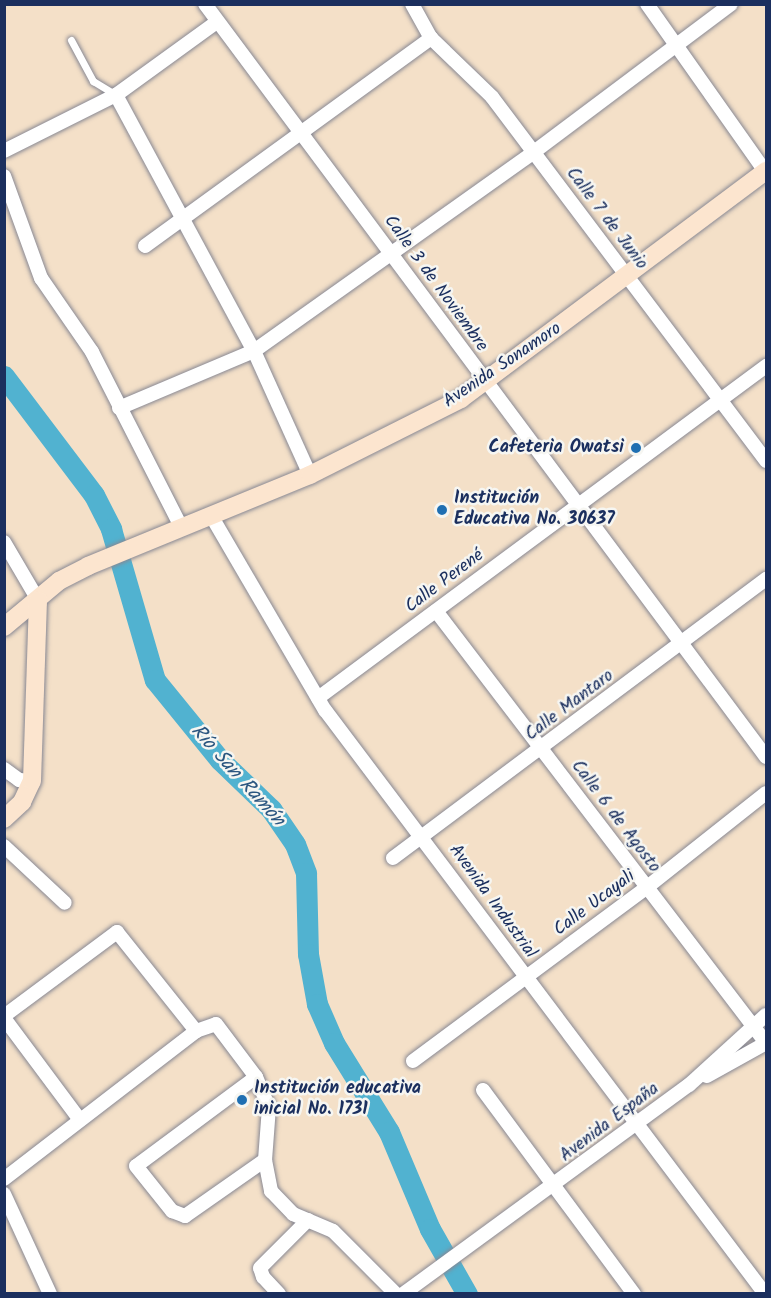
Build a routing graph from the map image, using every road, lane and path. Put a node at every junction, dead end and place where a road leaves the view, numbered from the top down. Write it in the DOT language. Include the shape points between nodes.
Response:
graph roads {
  1 [pos="205,4"];
  2 [pos="412,4"];
  3 [pos="647,4"];
  4 [pos="731,4"];
  5 [pos="217,22"];
  6 [pos="431,38"];
  7 [pos="71,40"];
  8 [pos="676,45"];
  9 [pos="116,95"];
  10 [pos="301,131"];
  11 [pos="4,152"];
  12 [pos="534,152"];
  13 [pos="766,172"];
  14 [pos="4,176"];
  15 [pos="182,220"];
  16 [pos="145,246"];
  17 [pos="391,254"];
  18 [pos="628,278"];
  19 [pos="254,351"];
  20 [pos="766,366"];
  21 [pos="484,382"];
  22 [pos="721,401"];
  23 [pos="118,408"];
  24 [pos="766,461"];
  25 [pos="310,475"];
  26 [pos="577,506"];
  27 [pos="212,516"];
  28 [pos="181,527"];
  29 [pos="4,542"];
  30 [pos="766,579"];
  31 [pos="38,600"];
  32 [pos="436,611"];
  33 [pos="4,627"];
  34 [pos="680,644"];
  35 [pos="318,698"];
  36 [pos="542,750"];
  37 [pos="766,757"];
  38 [pos="4,770"];
  39 [pos="32,781"];
  40 [pos="766,793"];
  41 [pos="4,819"];
  42 [pos="422,837"];
  43 [pos="4,846"];
  44 [pos="393,858"];
  45 [pos="646,888"];
  46 [pos="65,903"];
  47 [pos="526,978"];
  48 [pos="766,1015"];
  49 [pos="4,1017"];
  50 [pos="753,1025"];
  51 [pos="196,1031"];
  52 [pos="766,1043"];
  53 [pos="413,1060"];
  54 [pos="256,1077"];
  55 [pos="689,1085"];
  56 [pos="483,1090"];
  57 [pos="80,1119"];
  58 [pos="639,1123"];
  59 [pos="265,1160"];
  60 [pos="4,1179"];
  61 [pos="553,1188"];
  62 [pos="4,1194"];
  63 [pos="308,1220"];
  64 [pos="50,1293"];
  65 [pos="279,1293"];
  66 [pos="396,1293"];
  67 [pos="404,1293"];
  68 [pos="634,1293"];
  69 [pos="765,1293"];
  1 -- 5 [label="street, Calle 3 de Noviembre"];
  2 -- 6 [label="street, Calle 7 de Junio"];
  3 -- 8 [label="street"];
  4 -- 8 [label="street"];
  5 -- 9 [label="street"];
  5 -- 10 [label="street, Calle 3 de Noviembre"];
  6 -- 10 [label="street"];
  6 -- 12 [label="street, Calle 7 de Junio" via="492,97"];
  7 -- 9 [label="lane" via="93,81"];
  8 -- 12 [label="street"];
  8 -- 13 [label="street"];
  9 -- 11 [label="street"];
  9 -- 15 [label="street"];
  10 -- 15 [label="street"];
  10 -- 17 [label="street, Calle 3 de Noviembre"];
  12 -- 17 [label="street"];
  12 -- 18 [label="street, Calle 7 de Junio"];
  13 -- 18 [label="main road, Avenida Sonamoro"];
  14 -- 23 [label="street" via="41,278 92,352"];
  15 -- 16 [label="street"];
  15 -- 19 [label="street"];
  17 -- 19 [label="street"];
  17 -- 21 [label="street, Calle 3 de Noviembre"];
  18 -- 21 [label="main road, Avenida Sonamoro"];
  18 -- 22 [label="street, Calle 7 de Junio"];
  19 -- 23 [label="street"];
  19 -- 25 [label="street"];
  20 -- 22 [label="street, Calle Perené"];
  21 -- 25 [label="main road, Avenida Sonamoro" via="461,399"];
  21 -- 26 [label="street, Calle 3 de Noviembre"];
  22 -- 24 [label="street, Calle 7 de Junio"];
  22 -- 26 [label="street, Calle Perené"];
  23 -- 28 [label="street"];
  25 -- 27 [label="main road, Avenida Sonamoro"];
  26 -- 32 [label="street, Calle Perené"];
  26 -- 34 [label="street, Calle 3 de Noviembre"];
  27 -- 28 [label="main road, Avenida Sonamoro"];
  27 -- 35 [label="street, Avenida Industrial"];
  28 -- 31 [label="main road, Avenida Sonamoro" via="88,566 59,581"];
  29 -- 31 [label="street"];
  30 -- 34 [label="street, Calle Mantaro"];
  31 -- 33 [label="main road, Avenida Sonamoro"];
  31 -- 39 [label="main road"];
  32 -- 35 [label="street, Calle Perené"];
  32 -- 36 [label="street, Calle 6 de Agosto"];
  34 -- 36 [label="street, Calle Mantaro"];
  34 -- 37 [label="street, Calle 3 de Noviembre"];
  35 -- 42 [label="street, Avenida Industrial"];
  36 -- 42 [label="street, Calle Mantaro"];
  36 -- 45 [label="street, Calle 6 de Agosto"];
  38 -- 39 [label="street" via="19,780"];
  39 -- 41 [label="main road" via="22,802"];
  40 -- 45 [label="street, Calle Ucayali"];
  42 -- 44 [label="street, Calle Mantaro"];
  42 -- 47 [label="street, Avenida Industrial"];
  43 -- 46 [label="street"];
  45 -- 47 [label="street, Calle Ucayali"];
  45 -- 50 [label="street, Calle 6 de Agosto"];
  47 -- 53 [label="street, Calle Ucayali"];
  47 -- 58 [label="street, Avenida Industrial"];
  48 -- 50 [label="street, Avenida España"];
  49 -- 51 [label="street" via="117,932"];
  49 -- 57 [label="street"];
  50 -- 52 [label="street, Calle 6 de Agosto"];
  50 -- 55 [label="street, Avenida España"];
  51 -- 54 [label="street" via="216,1024"];
  51 -- 57 [label="street"];
  52 -- 55 [label="street"];
  54 -- 59 [label="street" via="269,1107"];
  54 -- 59 [label="street" via="136,1166 172,1210 185,1216"];
  55 -- 58 [label="street, Avenida España"];
  56 -- 61 [label="street"];
  57 -- 60 [label="street"];
  58 -- 61 [label="street, Avenida España"];
  58 -- 69 [label="street, Avenida Industrial"];
  59 -- 63 [label="street" via="271,1191 281,1205"];
  61 -- 67 [label="street, Avenida España"];
  61 -- 68 [label="street"];
  62 -- 64 [label="street"];
  63 -- 65 [label="street" via="260,1268 263,1277"];
  63 -- 66 [label="street" via="333,1231"];
}
